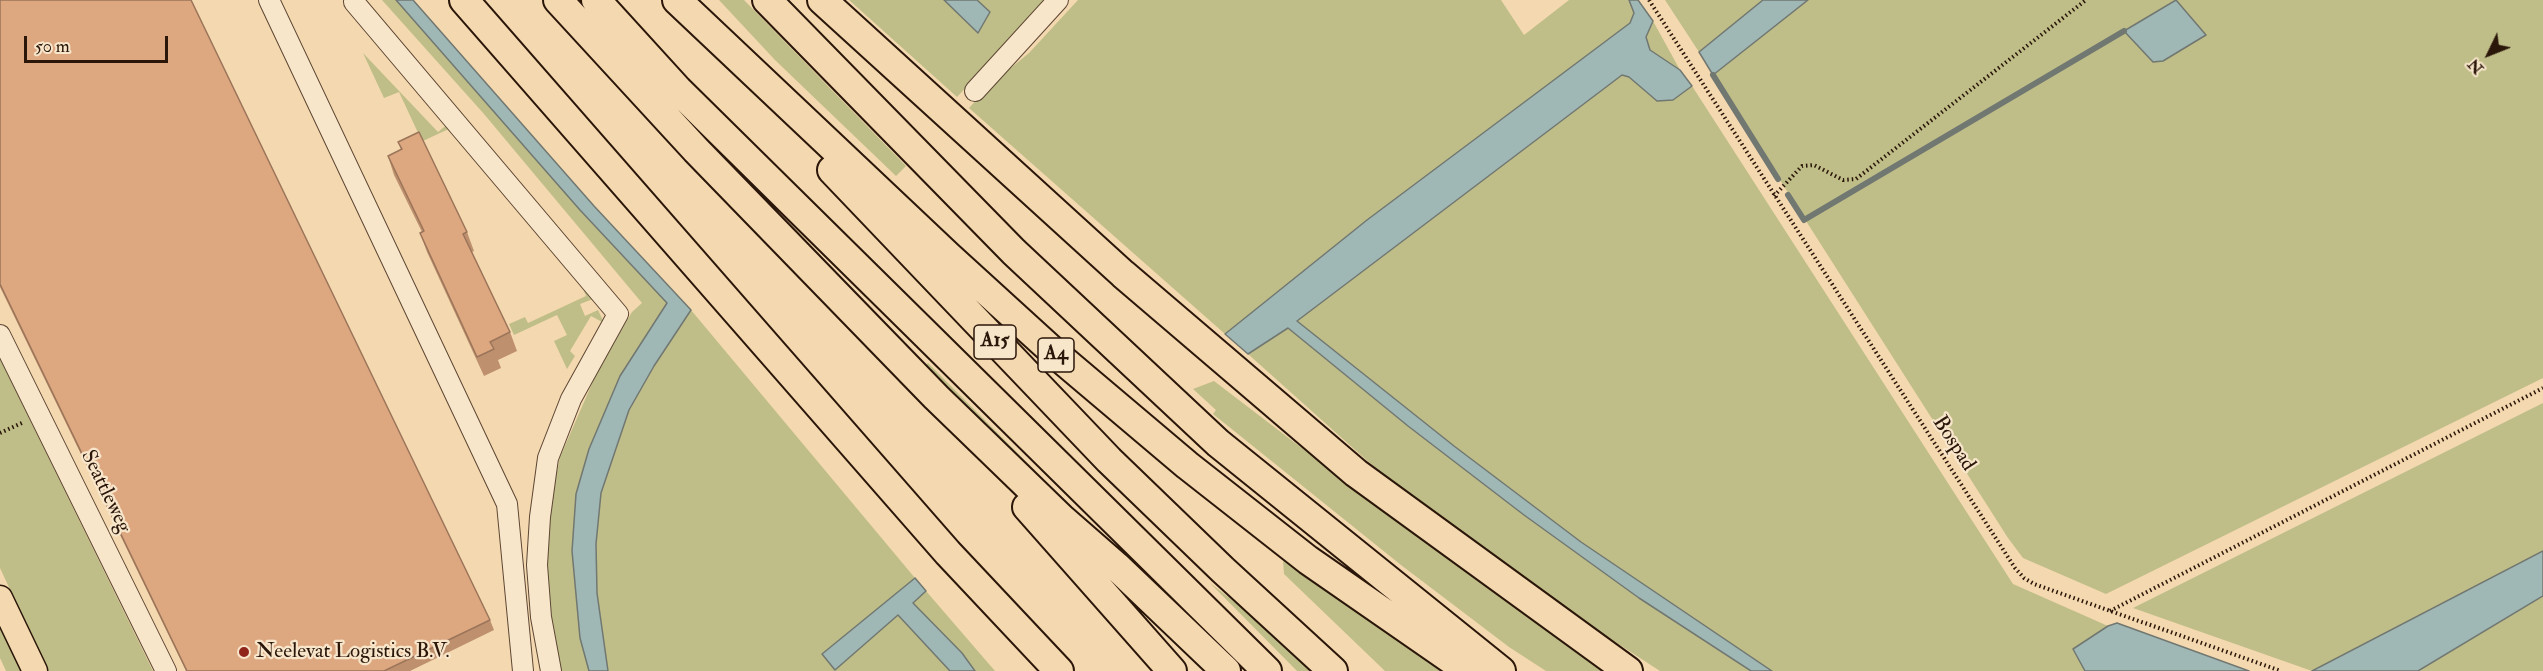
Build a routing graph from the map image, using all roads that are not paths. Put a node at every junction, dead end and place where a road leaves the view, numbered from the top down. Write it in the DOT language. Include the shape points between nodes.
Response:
graph roads {
  1 [pos="269,0"];
  2 [pos="464,0"];
  3 [pos="558,0"];
  4 [pos="596,0"];
  5 [pos="670,0"];
  6 [pos="677,0"];
  7 [pos="767,0"];
  8 [pos="822,0"];
  9 [pos="1058,0"];
  10 [pos="354,2"];
  11 [pos="975,91"];
  12 [pos="0,335"];
  13 [pos="936,396"];
  14 [pos="960,567"];
  15 [pos="0,598"];
  16 [pos="35,671"];
  17 [pos="166,671"];
  18 [pos="523,671"];
  19 [pos="551,671"];
  20 [pos="1034,671"];
  21 [pos="1059,671"];
  22 [pos="1172,671"];
  23 [pos="1226,671"];
  24 [pos="1267,671"];
  25 [pos="1333,671"];
  26 [pos="1468,671"];
  27 [pos="1501,671"];
  28 [pos="1628,671"];
  1 -- 18 [label="street" via="507,504"];
  2 -- 14 [label="highway"];
  3 -- 13 [label="highway" via="696,150"];
  4 -- 24 [label="highway, A15" via="678,90"];
  5 -- 25 [label="highway, A15" via="1078,429 1222,570"];
  6 -- 26 [label="highway, A4" via="948,256 1092,385 1308,560"];
  7 -- 27 [label="highway, A4" via="1014,252 1218,443"];
  8 -- 28 [label="highway" via="1123,274 1356,473"];
  9 -- 11 [label="street"];
  10 -- 19 [label="street" via="618,314 584,374 548,458 537,565"];
  12 -- 17 [label="street, Seattleweg"];
  13 -- 22 [label="highway" via="1040,523"];
  13 -- 23 [label="highway"];
  14 -- 20 [label="highway"];
  14 -- 21 [label="highway"];
  15 -- 16 [label="main road"];
}
